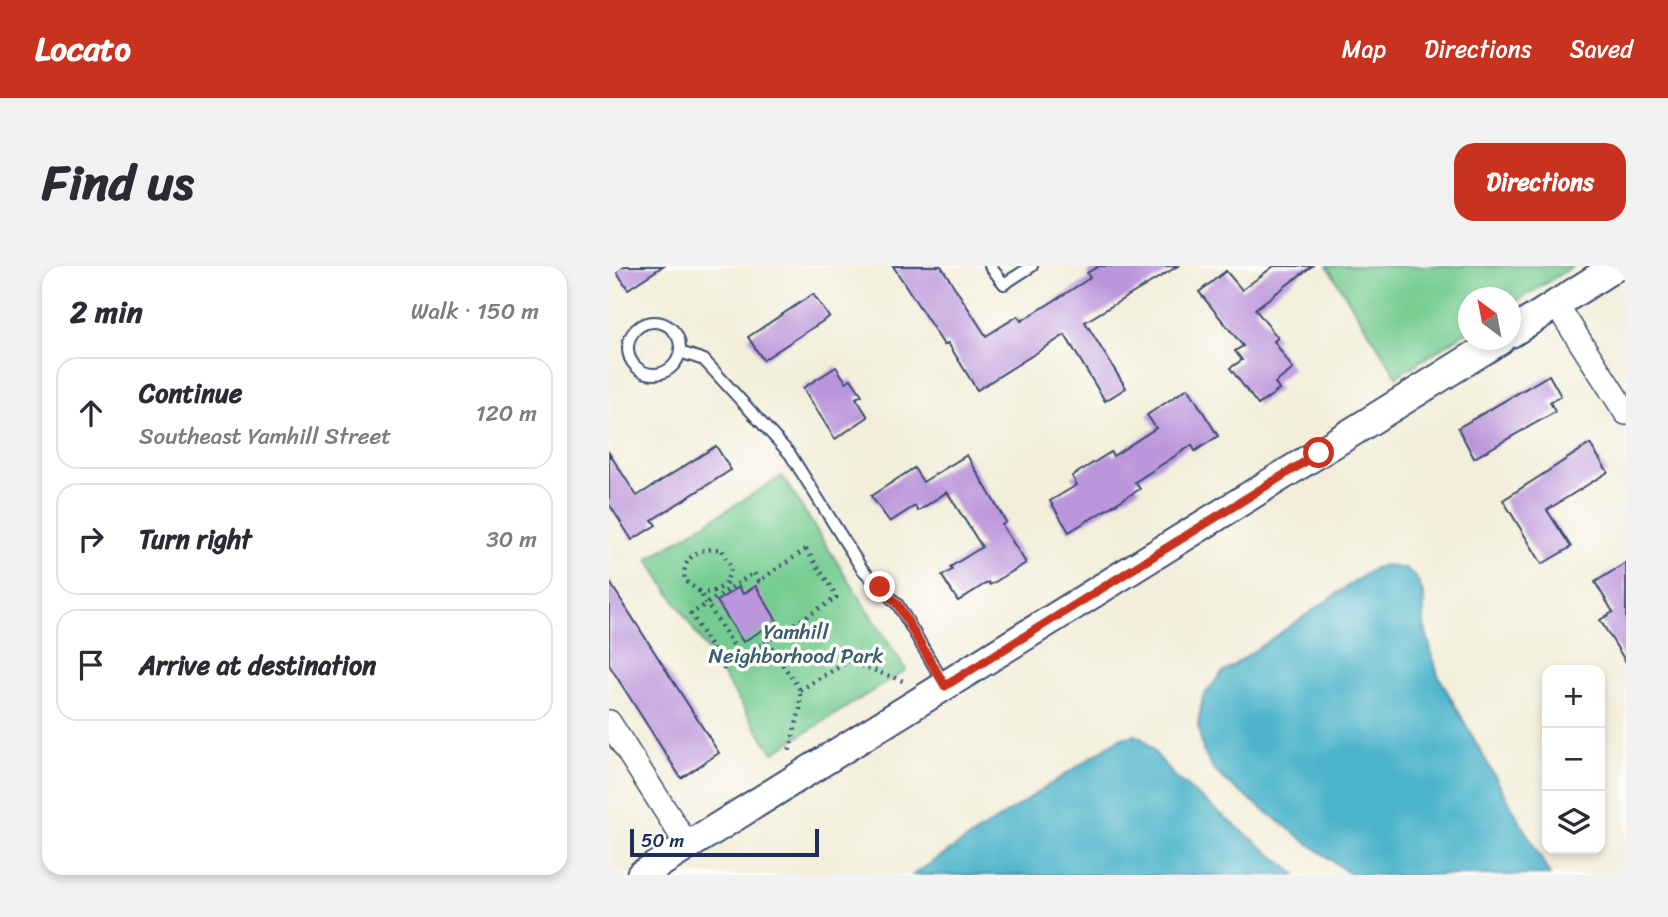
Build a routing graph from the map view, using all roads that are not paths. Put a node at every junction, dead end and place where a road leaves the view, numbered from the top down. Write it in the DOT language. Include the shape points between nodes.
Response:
graph roads {
  1 [pos="990,266"];
  2 [pos="1032,266"];
  3 [pos="1616,266"];
  4 [pos="1556,304"];
  5 [pos="1521,326"];
  6 [pos="1484,350"];
  7 [pos="680,352"];
  8 [pos="1626,414"];
  9 [pos="939,689"];
  10 [pos="609,722"];
  11 [pos="688,846"];
  12 [pos="641,875"];
  1 -- 2 [label="lane" via="1003,284"];
  3 -- 4 [label="street"];
  4 -- 5 [label="street"];
  4 -- 8 [label="street"];
  6 -- 9 [label="street"];
  7 -- 7 [label="lane" via="677,335 658,321 642,324 628,344 632,362 655,374 672,367"];
  7 -- 9 [label="lane" via="704,360 790,454 862,569 898,605"];
  9 -- 11 [label="street"];
  10 -- 11 [label="street"];
  11 -- 12 [label="street"];
}
